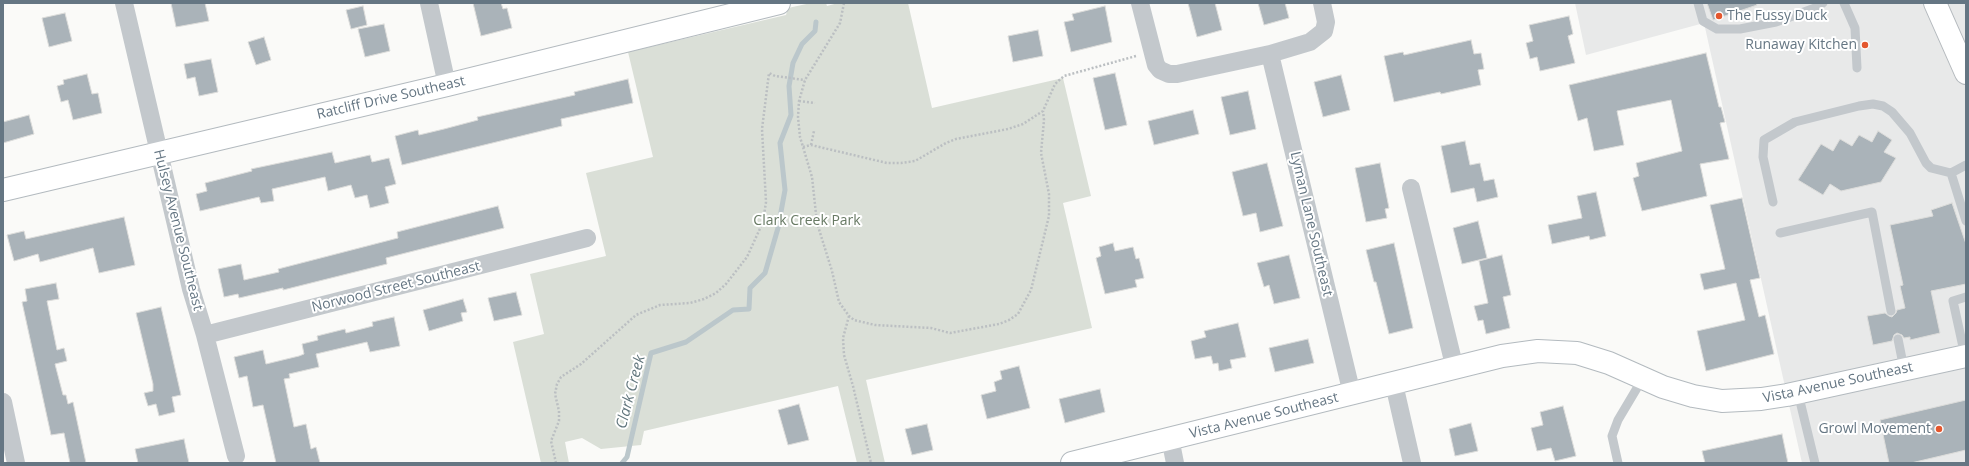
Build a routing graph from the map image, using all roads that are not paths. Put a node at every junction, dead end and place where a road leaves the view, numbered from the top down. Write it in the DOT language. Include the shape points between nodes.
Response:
graph roads {
  1 [pos="124,3"];
  2 [pos="428,3"];
  3 [pos="779,3"];
  4 [pos="1140,3"];
  5 [pos="1322,3"];
  6 [pos="1698,3"];
  7 [pos="1823,3"];
  8 [pos="1844,3"];
  9 [pos="1935,3"];
  10 [pos="1270,54"];
  11 [pos="1857,68"];
  12 [pos="1966,73"];
  13 [pos="447,85"];
  14 [pos="159,153"];
  15 [pos="1966,165"];
  16 [pos="1951,173"];
  17 [pos="1411,188"];
  18 [pos="3,190"];
  19 [pos="1773,202"];
  20 [pos="1966,221"];
  21 [pos="1780,233"];
  22 [pos="587,238"];
  23 [pos="1966,297"];
  24 [pos="1891,311"];
  25 [pos="205,335"];
  26 [pos="1898,339"];
  27 [pos="1966,356"];
  28 [pos="1455,369"];
  29 [pos="1904,369"];
  30 [pos="1644,378"];
  31 [pos="1394,384"];
  32 [pos="1798,393"];
  33 [pos="1352,394"];
  34 [pos="3,402"];
  35 [pos="1170,438"];
  36 [pos="236,456"];
  37 [pos="16,463"];
  38 [pos="1072,463"];
  39 [pos="1176,463"];
  40 [pos="1412,463"];
  41 [pos="1618,463"];
  42 [pos="1814,463"];
  1 -- 14 [label="street, Hulsey Avenue Southeast"];
  2 -- 13 [label="street"];
  3 -- 13 [label="main road, Ratcliff Drive Southeast"];
  4 -- 10 [label="street" via="1156,65 1168,74"];
  5 -- 10 [label="street" via="1326,22 1324,31 1310,42"];
  6 -- 7 [label="lane" via="1703,21 1717,29 1740,29 1776,22"];
  8 -- 11 [label="lane" via="1855,28"];
  9 -- 12 [label="main road"];
  10 -- 33 [label="street, Lyman Lane Southeast"];
  13 -- 14 [label="main road, Ratcliff Drive Southeast"];
  14 -- 18 [label="main road, Ratcliff Drive Southeast"];
  14 -- 25 [label="street, Hulsey Avenue Southeast" via="191,289"];
  15 -- 16 [label="lane"];
  16 -- 19 [label="lane" via="1938,171 1926,163 1910,133 1892,112 1883,106 1873,104 1860,106 1795,122 1764,140 1763,157"];
  16 -- 20 [label="lane"];
  17 -- 28 [label="street"];
  21 -- 24 [label="lane" via="1872,212"];
  22 -- 25 [label="street, Norwood Street Southeast"];
  23 -- 27 [label="lane" via="1953,301"];
  25 -- 36 [label="street, Hulsey Avenue Southeast"];
  26 -- 29 [label="lane"];
  27 -- 29 [label="main road, Vista Avenue Southeast"];
  28 -- 30 [label="main road, Vista Avenue Southeast" via="1502,356 1538,351 1577,354 1609,363"];
  28 -- 31 [label="main road, Vista Avenue Southeast"];
  29 -- 32 [label="main road, Vista Avenue Southeast"];
  30 -- 32 [label="main road, Vista Avenue Southeast" via="1693,396 1722,401 1761,399"];
  30 -- 41 [label="lane" via="1618,420 1612,436"];
  31 -- 33 [label="main road, Vista Avenue Southeast"];
  31 -- 40 [label="street"];
  32 -- 42 [label="lane"];
  33 -- 35 [label="main road, Vista Avenue Southeast"];
  34 -- 37 [label="street"];
  35 -- 38 [label="main road, Vista Avenue Southeast"];
  35 -- 39 [label="street"];
}
